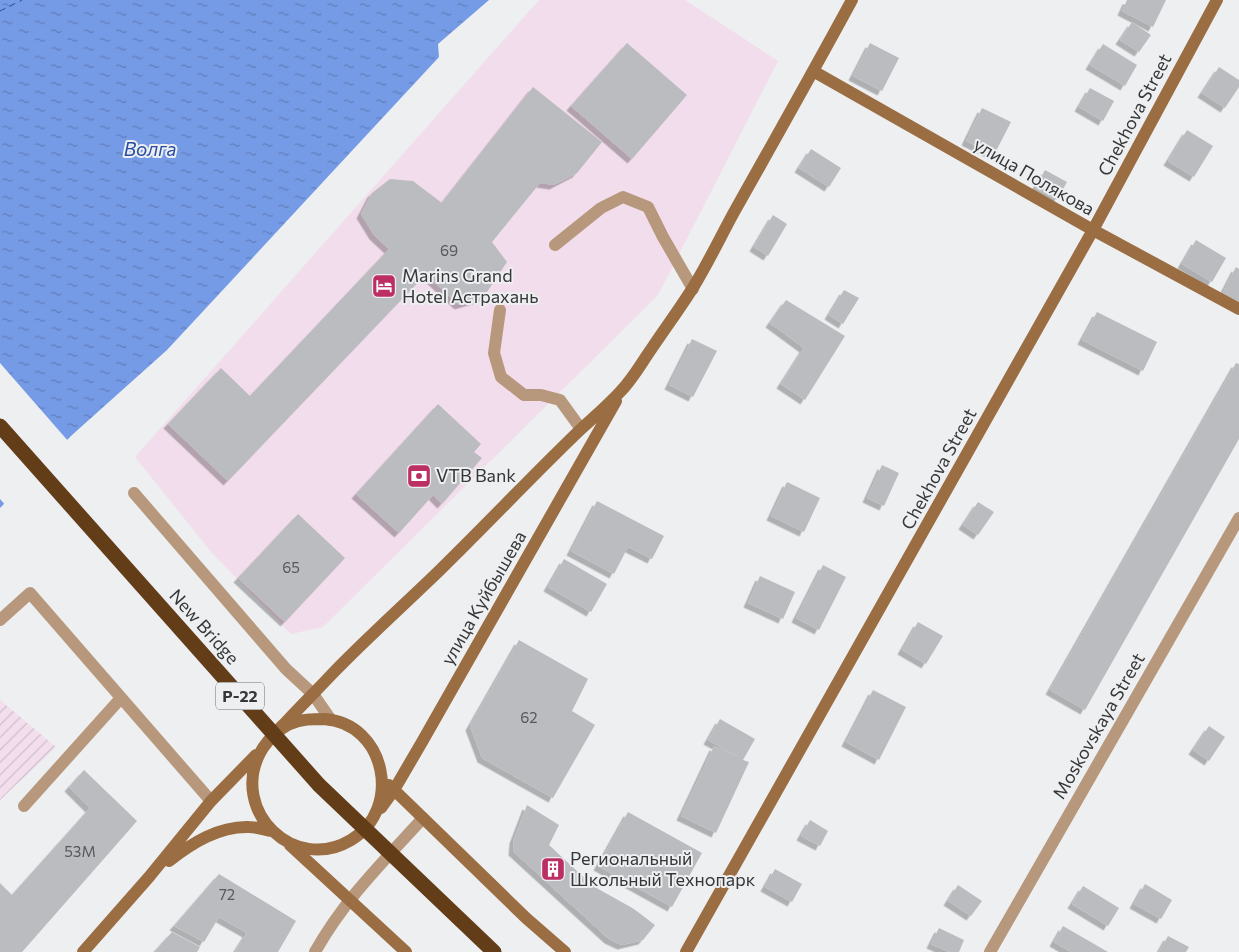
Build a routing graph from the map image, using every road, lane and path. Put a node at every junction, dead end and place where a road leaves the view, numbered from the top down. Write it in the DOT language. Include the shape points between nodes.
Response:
graph roads {
  1 [pos="852,0"];
  2 [pos="1217,0"];
  3 [pos="813,71"];
  4 [pos="1093,230"];
  5 [pos="555,245"];
  6 [pos="692,289"];
  7 [pos="1239,309"];
  8 [pos="500,310"];
  9 [pos="622,390"];
  10 [pos="0,426"];
  11 [pos="581,429"];
  12 [pos="134,493"];
  13 [pos="1239,518"];
  14 [pos="0,620"];
  15 [pos="313,694"];
  16 [pos="120,698"];
  17 [pos="331,720"];
  18 [pos="273,735"];
  19 [pos="261,750"];
  20 [pos="382,778"];
  21 [pos="394,790"];
  22 [pos="211,801"];
  23 [pos="24,806"];
  24 [pos="423,818"];
  25 [pos="372,820"];
  26 [pos="272,831"];
  27 [pos="286,842"];
  28 [pos="149,877"];
  29 [pos="349,899"];
  30 [pos="83,952"];
  31 [pos="315,952"];
  32 [pos="406,952"];
  33 [pos="494,952"];
  34 [pos="565,952"];
  35 [pos="686,952"];
  36 [pos="990,952"];
  1 -- 3 [label="street"];
  2 -- 4 [label="street, Chekhova Street"];
  3 -- 4 [label="street, улица Полякова"];
  3 -- 6 [label="street"];
  4 -- 7 [label="street, улица Полякова"];
  4 -- 35 [label="street, Chekhova Street"];
  5 -- 6 [label="street" via="601,208 623,197 648,207"];
  6 -- 9 [label="street"];
  8 -- 11 [label="street" via="494,353 501,377 524,396 541,395 560,400"];
  9 -- 11 [label="street"];
  9 -- 21 [label="street, улица Куйбышева"];
  10 -- 33 [label="highway, New Bridge / Р-22, bridge" via="319,784"];
  11 -- 15 [label="street"];
  12 -- 15 [label="street" via="286,669"];
  13 -- 36 [label="street, Moskovskaya Street"];
  14 -- 16 [label="street" via="30,593"];
  15 -- 17 [label="street"];
  15 -- 18 [label="street"];
  16 -- 22 [label="street"];
  16 -- 23 [label="street"];
  17 -- 18 [label="street" via="311,719 291,724"];
  17 -- 20 [label="street" via="350,727 366,740 377,758"];
  18 -- 19 [label="street"];
  19 -- 22 [label="street"];
  19 -- 26 [label="street" via="253,771 252,793 259,814"];
  20 -- 21 [label="street"];
  20 -- 25 [label="street" via="382,793"];
  21 -- 24 [label="street"];
  21 -- 25 [label="street, улица Куйбышева"];
  22 -- 28 [label="street"];
  24 -- 29 [label="street"];
  24 -- 34 [label="street"];
  25 -- 27 [label="street" via="351,840 337,846 303,848"];
  26 -- 27 [label="street"];
  26 -- 28 [label="street" via="250,826 210,835 185,848"];
  27 -- 29 [label="street"];
  28 -- 30 [label="street"];
  29 -- 31 [label="street"];
  29 -- 32 [label="street"];
}
